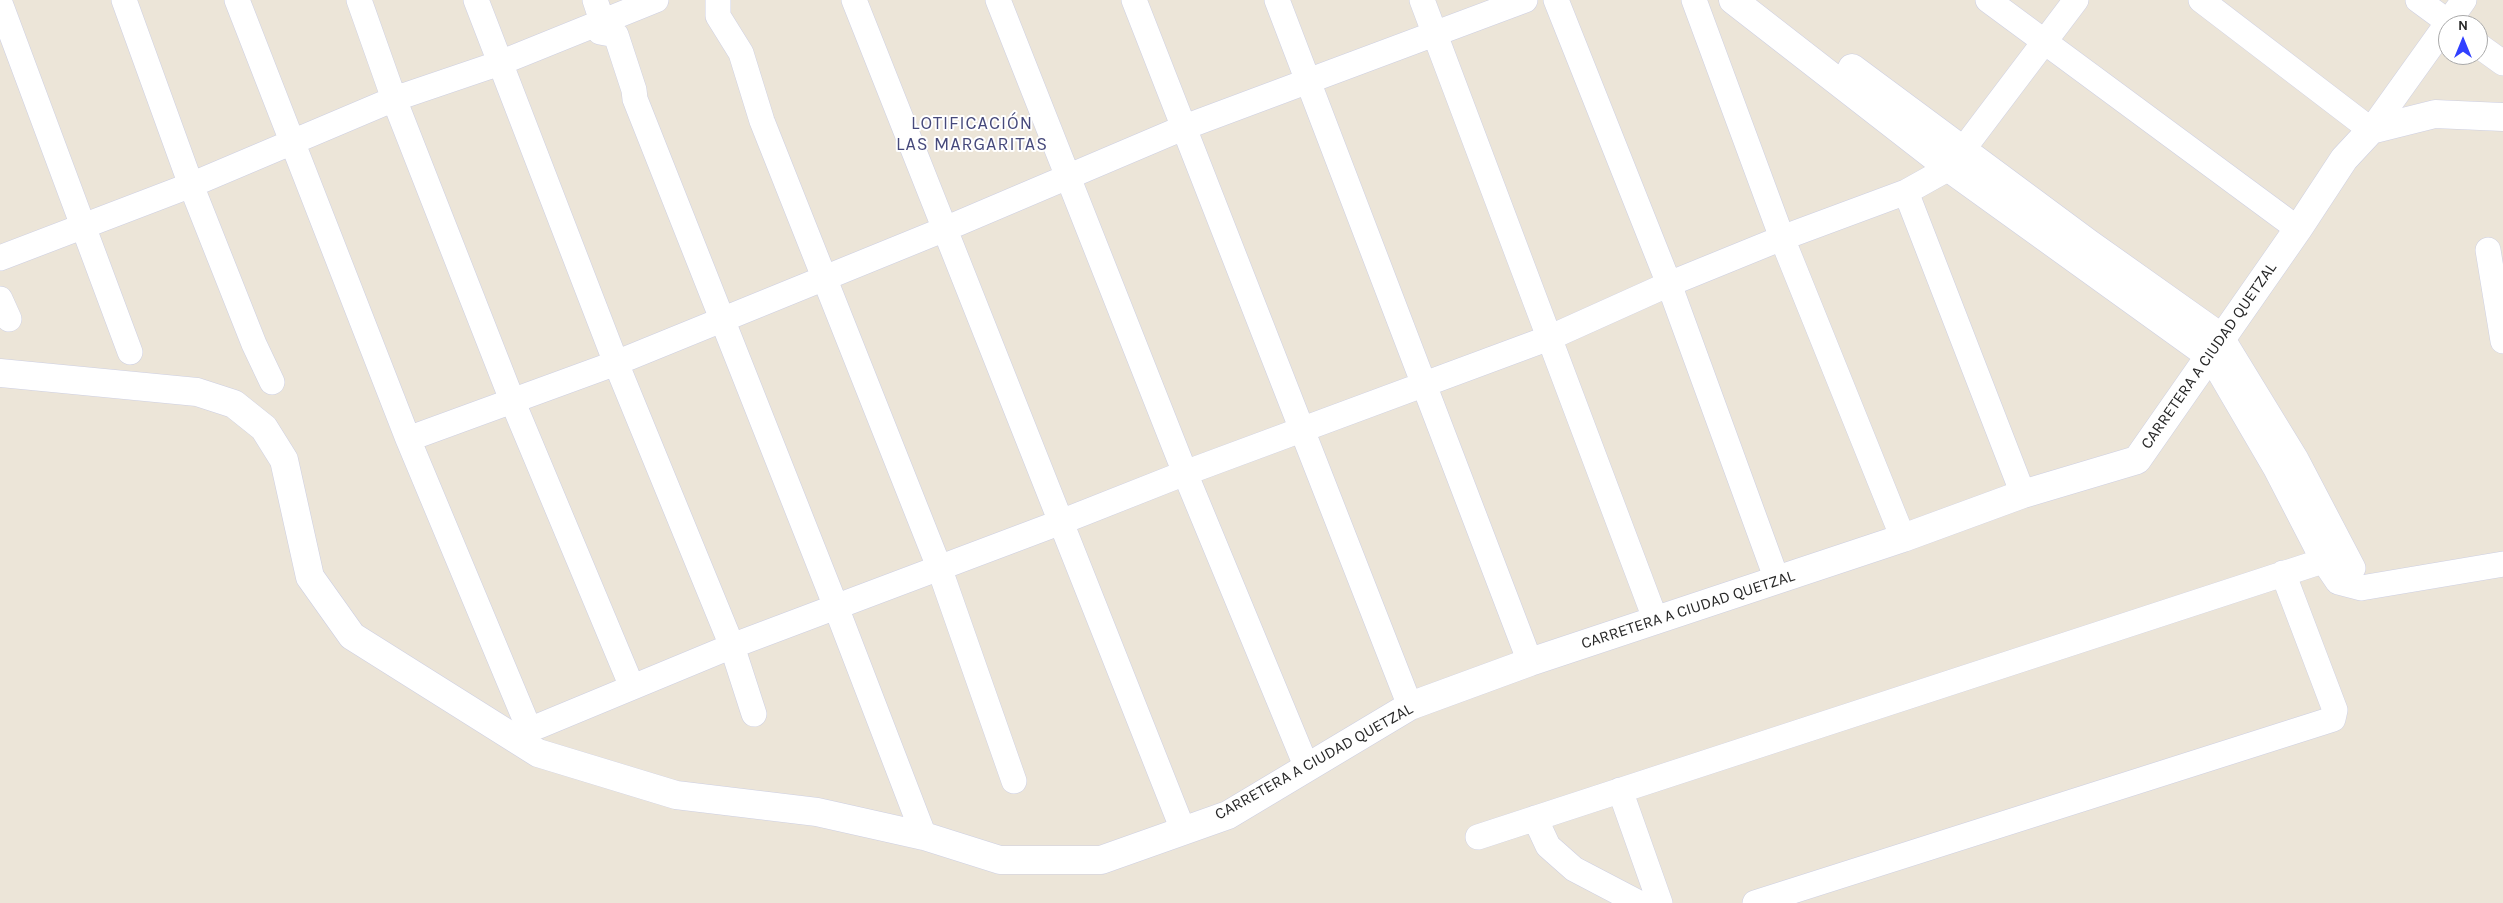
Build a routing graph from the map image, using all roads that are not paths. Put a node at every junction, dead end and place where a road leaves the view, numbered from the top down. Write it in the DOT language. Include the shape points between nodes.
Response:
graph roads {
  1 [pos="124,0"];
  2 [pos="237,0"];
  3 [pos="359,0"];
  4 [pos="476,0"];
  5 [pos="656,0"];
  6 [pos="718,0"];
  7 [pos="854,0"];
  8 [pos="998,0"];
  9 [pos="1134,0"];
  10 [pos="1277,0"];
  11 [pos="1422,0"];
  12 [pos="1525,0"];
  13 [pos="1556,0"];
  14 [pos="1694,0"];
  15 [pos="1733,0"];
  16 [pos="1761,0"];
  17 [pos="1988,0"];
  18 [pos="2076,0"];
  19 [pos="2201,0"];
  20 [pos="2418,0"];
  21 [pos="2464,0"];
  22 [pos="0,3"];
  23 [pos="599,10"];
  24 [pos="2438,15"];
  25 [pos="2454,15"];
  26 [pos="1435,33"];
  27 [pos="2438,38"];
  28 [pos="2044,42"];
  29 [pos="1807,46"];
  30 [pos="2488,52"];
  31 [pos="500,63"];
  32 [pos="2503,63"];
  33 [pos="1308,80"];
  34 [pos="394,99"];
  35 [pos="2503,117"];
  36 [pos="1185,127"];
  37 [pos="2371,130"];
  38 [pos="293,144"];
  39 [pos="1955,159"];
  40 [pos="1070,177"];
  41 [pos="191,185"];
  42 [pos="1906,192"];
  43 [pos="84,227"];
  44 [pos="945,229"];
  45 [pos="2298,229"];
  46 [pos="1782,238"];
  47 [pos="2488,250"];
  48 [pos="0,258"];
  49 [pos="824,277"];
  50 [pos="1669,284"];
  51 [pos="722,319"];
  52 [pos="1549,338"];
  53 [pos="2503,341"];
  54 [pos="2216,347"];
  55 [pos="130,352"];
  56 [pos="616,362"];
  57 [pos="0,373"];
  58 [pos="272,382"];
  59 [pos="1424,385"];
  60 [pos="512,400"];
  61 [pos="1302,430"];
  62 [pos="408,439"];
  63 [pos="1185,473"];
  64 [pos="2023,494"];
  65 [pos="1061,522"];
  66 [pos="1903,538"];
  67 [pos="2503,547"];
  68 [pos="2334,557"];
  69 [pos="2503,564"];
  70 [pos="939,567"];
  71 [pos="2283,573"];
  72 [pos="1778,580"];
  73 [pos="836,607"];
  74 [pos="1656,621"];
  75 [pos="732,646"];
  76 [pos="1530,662"];
  77 [pos="632,687"];
  78 [pos="1410,706"];
  79 [pos="754,714"];
  80 [pos="1307,768"];
  81 [pos="1014,781"];
  82 [pos="1620,790"];
  83 [pos="1536,818"];
  84 [pos="1183,830"];
  85 [pos="924,836"];
  86 [pos="1478,836"];
  87 [pos="1638,903"];
  88 [pos="1660,903"];
  89 [pos="1755,903"];
  1 -- 41 [label="street"];
  2 -- 38 [label="street"];
  3 -- 34 [label="street"];
  4 -- 31 [label="street"];
  5 -- 23 [label="street"];
  6 -- 49 [label="street" via="718,16 740,53 762,121"];
  7 -- 44 [label="street"];
  8 -- 40 [label="street"];
  9 -- 36 [label="street"];
  10 -- 33 [label="street"];
  11 -- 26 [label="street"];
  12 -- 26 [label="street"];
  13 -- 50 [label="street"];
  14 -- 46 [label="street"];
  15 -- 29 [label="main road"];
  16 -- 29 [label="main road"];
  17 -- 28 [label="street"];
  18 -- 28 [label="street"];
  19 -- 37 [label="street"];
  20 -- 24 [label="street"];
  21 -- 25 [label="street"];
  22 -- 43 [label="street"];
  23 -- 31 [label="street"];
  23 -- 51 [label="street" via="600,32 616,35 635,99"];
  26 -- 33 [label="street"];
  26 -- 52 [label="street"];
  27 -- 37 [label="street"];
  28 -- 39 [label="street"];
  28 -- 45 [label="street"];
  29 -- 39 [label="main road"];
  30 -- 32 [label="street"];
  31 -- 34 [label="street"];
  31 -- 56 [label="street"];
  33 -- 36 [label="street"];
  33 -- 59 [label="street"];
  34 -- 38 [label="street"];
  34 -- 60 [label="street"];
  35 -- 37 [label="main road" via="2435,114"];
  36 -- 40 [label="street"];
  36 -- 61 [label="street"];
  37 -- 45 [label="main road, CARRETERA A CIUDAD QUETZAL" via="2344,159"];
  38 -- 41 [label="street"];
  38 -- 62 [label="street"];
  39 -- 42 [label="street"];
  39 -- 54 [label="main road"];
  40 -- 44 [label="street"];
  40 -- 63 [label="street"];
  41 -- 43 [label="street"];
  41 -- 58 [label="street"];
  42 -- 46 [label="street"];
  42 -- 64 [label="street"];
  43 -- 48 [label="street"];
  43 -- 55 [label="street"];
  44 -- 49 [label="street"];
  44 -- 65 [label="street"];
  45 -- 54 [label="main road, CARRETERA A CIUDAD QUETZAL"];
  46 -- 50 [label="street"];
  46 -- 66 [label="street"];
  47 -- 53 [label="street"];
  49 -- 51 [label="street"];
  49 -- 70 [label="street"];
  50 -- 52 [label="street"];
  50 -- 72 [label="street"];
  51 -- 56 [label="street"];
  51 -- 73 [label="street"];
  52 -- 59 [label="street"];
  52 -- 74 [label="street"];
  54 -- 64 [label="main road, CARRETERA A CIUDAD QUETZAL" via="2136,460"];
  54 -- 68 [label="street" via="2286,464"];
  56 -- 60 [label="street"];
  56 -- 75 [label="street"];
  57 -- 85 [label="main road, CARRETERA A CIUDAD QUETZAL" via="197,392 234,404 264,428 284,460 310,577 352,636 538,753 676,795 817,812"];
  59 -- 61 [label="street"];
  59 -- 76 [label="street"];
  60 -- 62 [label="street"];
  60 -- 77 [label="street"];
  61 -- 63 [label="street"];
  61 -- 78 [label="street"];
  62 -- 77 [label="street" via="527,724 538,726"];
  63 -- 65 [label="street"];
  63 -- 80 [label="street"];
  64 -- 66 [label="main road, CARRETERA A CIUDAD QUETZAL"];
  65 -- 70 [label="street"];
  65 -- 84 [label="street"];
  66 -- 72 [label="main road, CARRETERA A CIUDAD QUETZAL"];
  67 -- 68 [label="street" via="2360,571"];
  68 -- 69 [label="street" via="2338,582 2360,588"];
  68 -- 71 [label="street"];
  70 -- 73 [label="street"];
  70 -- 81 [label="street"];
  71 -- 82 [label="street"];
  71 -- 89 [label="street" via="2335,710 2333,719"];
  72 -- 74 [label="main road, CARRETERA A CIUDAD QUETZAL"];
  73 -- 75 [label="street"];
  73 -- 85 [label="street"];
  74 -- 76 [label="main road, CARRETERA A CIUDAD QUETZAL"];
  75 -- 77 [label="street"];
  75 -- 79 [label="street"];
  76 -- 78 [label="main road, CARRETERA A CIUDAD QUETZAL"];
  78 -- 80 [label="main road, CARRETERA A CIUDAD QUETZAL"];
  80 -- 84 [label="main road, CARRETERA A CIUDAD QUETZAL" via="1228,815"];
  82 -- 83 [label="street"];
  82 -- 88 [label="street"];
  83 -- 86 [label="street"];
  83 -- 87 [label="street" via="1548,846 1574,869"];
  84 -- 85 [label="main road, CARRETERA A CIUDAD QUETZAL" via="1101,860 1000,860"];
}
